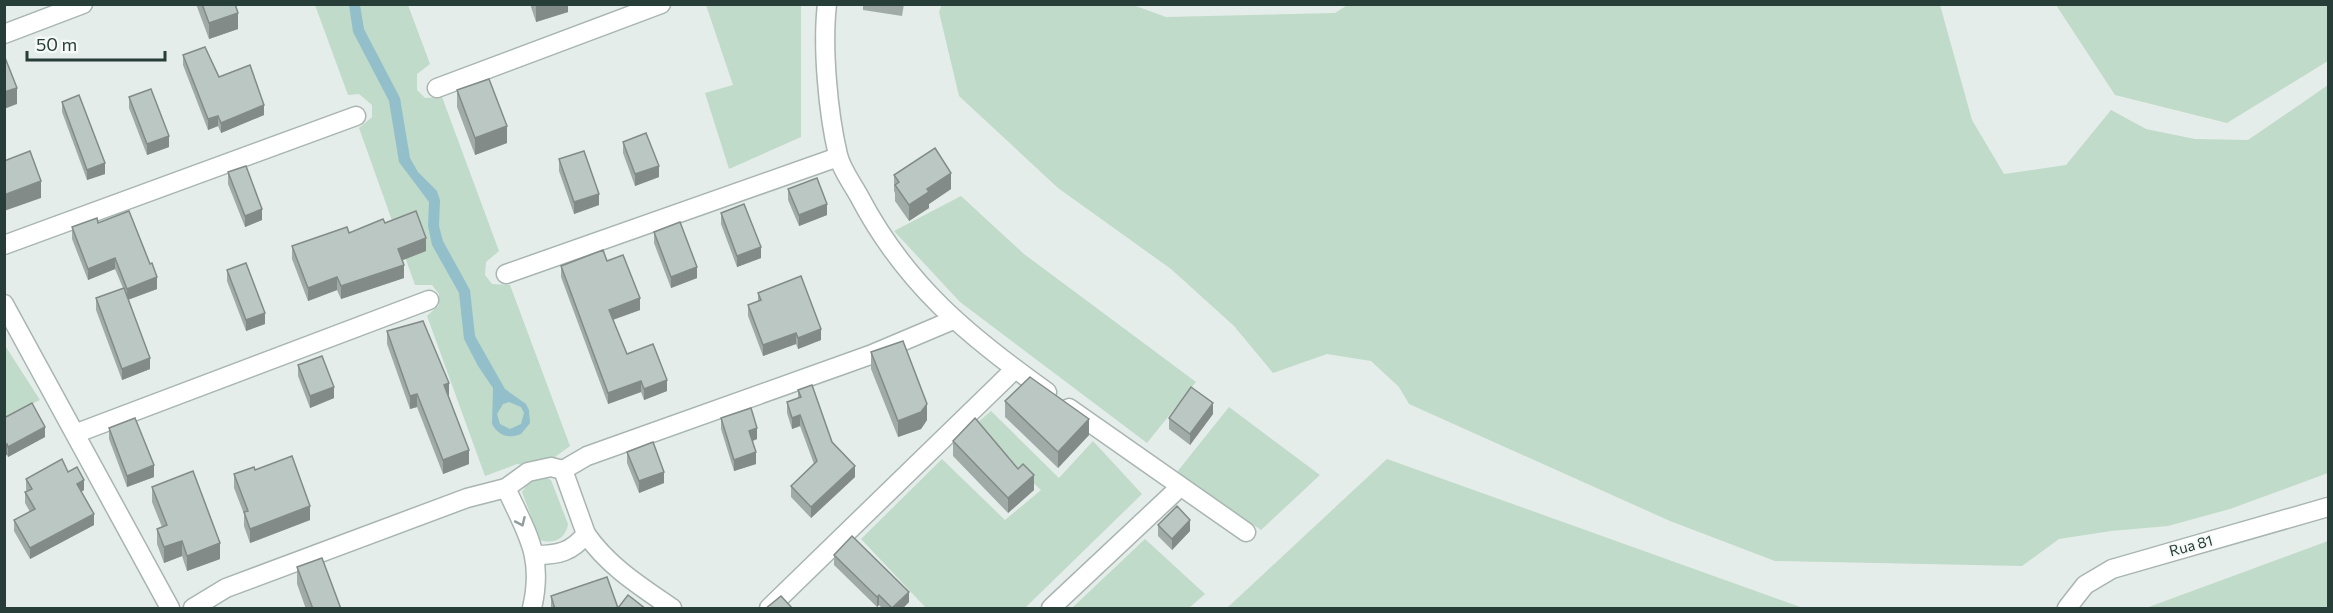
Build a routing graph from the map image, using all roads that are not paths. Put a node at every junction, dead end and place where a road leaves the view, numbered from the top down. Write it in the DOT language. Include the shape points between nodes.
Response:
graph roads {
  1 [pos="83,4"];
  2 [pos="662,4"];
  3 [pos="827,4"];
  4 [pos="4,34"];
  5 [pos="437,88"];
  6 [pos="356,116"];
  7 [pos="838,157"];
  8 [pos="4,245"];
  9 [pos="506,274"];
  10 [pos="429,300"];
  11 [pos="4,303"];
  12 [pos="953,320"];
  13 [pos="1015,369"];
  14 [pos="77,433"];
  15 [pos="563,470"];
  16 [pos="1179,487"];
  17 [pos="506,488"];
  18 [pos="2328,507"];
  19 [pos="1246,532"];
  20 [pos="586,534"];
  21 [pos="536,555"];
  22 [pos="171,609"];
  23 [pos="193,609"];
  24 [pos="532,609"];
  25 [pos="672,609"];
  26 [pos="769,609"];
  27 [pos="1051,609"];
  28 [pos="2067,609"];
  1 -- 4 [label="street"];
  2 -- 5 [label="street"];
  3 -- 7 [label="street" via="827,73"];
  6 -- 8 [label="street"];
  7 -- 9 [label="street"];
  7 -- 12 [label="street" via="870,218 901,265"];
  10 -- 14 [label="street"];
  11 -- 14 [label="street"];
  12 -- 13 [label="street"];
  12 -- 15 [label="street" via="870,355 587,456"];
  13 -- 16 [label="street"];
  13 -- 26 [label="street"];
  14 -- 22 [label="street"];
  15 -- 17 [label="street" via="540,468"];
  15 -- 20 [label="street"];
  16 -- 19 [label="street"];
  16 -- 27 [label="street"];
  17 -- 21 [label="street, one-way"];
  17 -- 23 [label="street" via="467,498 236,584"];
  18 -- 28 [label="street, Rua 81" via="2112,569 2085,585"];
  20 -- 21 [label="street" via="568,551"];
  20 -- 25 [label="street" via="614,567"];
  21 -- 24 [label="street"];
}
